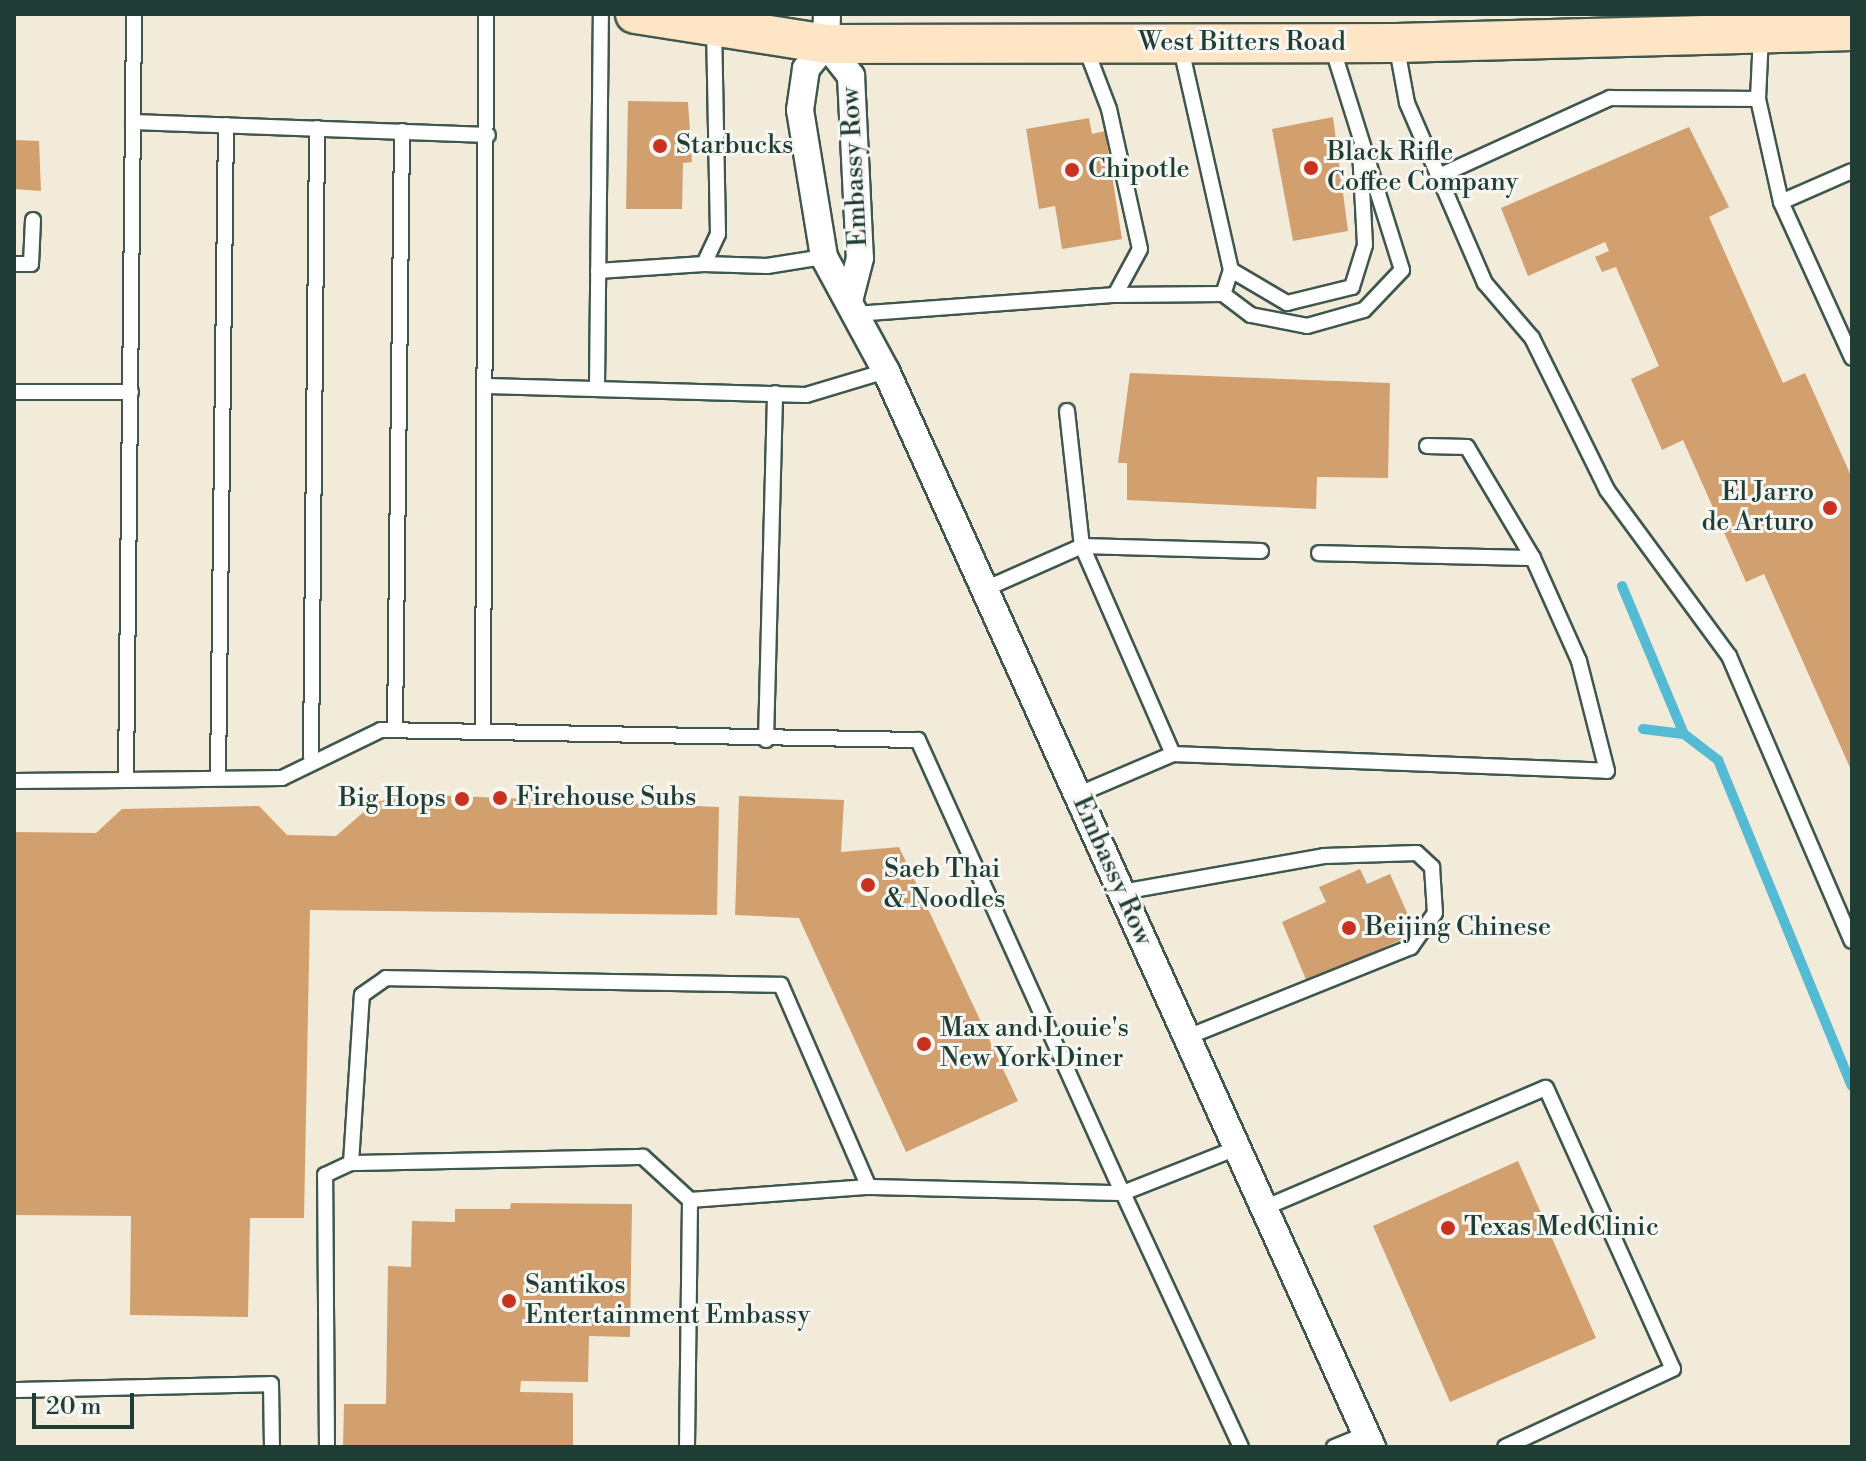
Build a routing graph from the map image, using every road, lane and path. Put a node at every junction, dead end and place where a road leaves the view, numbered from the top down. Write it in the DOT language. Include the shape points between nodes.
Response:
graph roads {
  1 [pos="134,14"];
  2 [pos="486,14"];
  3 [pos="601,14"];
  4 [pos="635,14"];
  5 [pos="714,28"];
  6 [pos="826,29"];
  7 [pos="1762,30"];
  8 [pos="1852,31"];
  9 [pos="1180,43"];
  10 [pos="1330,43"];
  11 [pos="1396,43"];
  12 [pos="1085,44"];
  13 [pos="1758,99"];
  14 [pos="133,122"];
  15 [pos="226,125"];
  16 [pos="317,128"];
  17 [pos="402,131"];
  18 [pos="488,135"];
  19 [pos="1360,140"];
  20 [pos="1852,171"];
  21 [pos="1439,176"];
  22 [pos="1781,202"];
  23 [pos="33,220"];
  24 [pos="824,257"];
  25 [pos="14,264"];
  26 [pos="704,264"];
  27 [pos="1231,270"];
  28 [pos="598,271"];
  29 [pos="1223,294"];
  30 [pos="1115,295"];
  31 [pos="852,305"];
  32 [pos="1852,358"];
  33 [pos="886,371"];
  34 [pos="487,386"];
  35 [pos="597,387"];
  36 [pos="14,392"];
  37 [pos="131,392"];
  38 [pos="775,393"];
  39 [pos="1067,411"];
  40 [pos="1427,446"];
  41 [pos="1082,546"];
  42 [pos="1261,551"];
  43 [pos="1319,553"];
  44 [pos="1533,558"];
  45 [pos="985,589"];
  46 [pos="395,730"];
  47 [pos="483,730"];
  48 [pos="766,740"];
  49 [pos="1173,754"];
  50 [pos="311,757"];
  51 [pos="218,777"];
  52 [pos="126,780"];
  53 [pos="14,781"];
  54 [pos="1077,795"];
  55 [pos="1122,892"];
  56 [pos="1852,941"];
  57 [pos="1187,1037"];
  58 [pos="1237,1148"];
  59 [pos="351,1163"];
  60 [pos="869,1187"];
  61 [pos="1123,1193"];
  62 [pos="690,1200"];
  63 [pos="1264,1208"];
  64 [pos="14,1390"];
  65 [pos="1369,1441"];
  66 [pos="272,1447"];
  67 [pos="327,1447"];
  68 [pos="687,1447"];
  69 [pos="1241,1447"];
  70 [pos="1334,1447"];
  71 [pos="1505,1447"];
  1 -- 14 [label="lane"];
  2 -- 18 [label="lane"];
  3 -- 28 [label="lane"];
  4 -- 5 [label="main road, West Bitters Road"];
  5 -- 6 [label="main road, West Bitters Road"];
  5 -- 26 [label="lane" via="718,234"];
  6 -- 12 [label="main road, West Bitters Road"];
  6 -- 24 [label="street, Embassy Row" via="806,69 800,110"];
  6 -- 31 [label="street, Embassy Row" via="851,76 860,258"];
  7 -- 8 [label="main road, West Bitters Road"];
  7 -- 11 [label="main road, West Bitters Road"];
  7 -- 13 [label="lane"];
  9 -- 10 [label="main road, West Bitters Road"];
  9 -- 12 [label="main road, West Bitters Road"];
  9 -- 27 [label="lane"];
  10 -- 11 [label="main road, West Bitters Road"];
  10 -- 19 [label="lane"];
  11 -- 21 [label="lane" via="1407,103"];
  12 -- 30 [label="lane" via="1109,109 1140,249"];
  13 -- 21 [label="lane" via="1610,98"];
  13 -- 22 [label="lane"];
  14 -- 15 [label="lane"];
  14 -- 37 [label="lane"];
  15 -- 16 [label="lane"];
  15 -- 51 [label="lane"];
  16 -- 17 [label="lane"];
  16 -- 50 [label="lane"];
  17 -- 18 [label="lane"];
  17 -- 46 [label="lane"];
  18 -- 34 [label="lane"];
  19 -- 27 [label="lane" via="1365,245 1352,287 1287,303"];
  19 -- 29 [label="lane" via="1402,270 1364,310 1307,326 1251,315"];
  20 -- 22 [label="lane"];
  21 -- 56 [label="lane" via="1485,283 1532,338 1607,490 1729,656"];
  22 -- 32 [label="lane"];
  23 -- 25 [label="lane" via="31,264"];
  24 -- 26 [label="lane" via="767,266"];
  24 -- 31 [label="street, Embassy Row"];
  26 -- 28 [label="lane"];
  27 -- 29 [label="lane"];
  28 -- 35 [label="lane"];
  29 -- 30 [label="lane"];
  30 -- 31 [label="lane"];
  31 -- 33 [label="street, Embassy Row"];
  33 -- 38 [label="lane" via="806,395"];
  33 -- 45 [label="street, Embassy Row"];
  34 -- 35 [label="lane"];
  34 -- 47 [label="lane"];
  35 -- 38 [label="lane"];
  36 -- 37 [label="lane"];
  37 -- 52 [label="lane"];
  38 -- 48 [label="lane"];
  39 -- 41 [label="lane"];
  40 -- 44 [label="lane" via="1467,447"];
  41 -- 42 [label="lane"];
  41 -- 45 [label="lane"];
  41 -- 49 [label="lane"];
  43 -- 44 [label="lane"];
  44 -- 49 [label="lane" via="1579,661 1607,771"];
  45 -- 54 [label="street, Embassy Row"];
  46 -- 47 [label="lane"];
  46 -- 50 [label="lane"];
  47 -- 48 [label="lane"];
  48 -- 61 [label="lane" via="918,740"];
  49 -- 54 [label="lane"];
  50 -- 51 [label="lane" via="282,778"];
  51 -- 52 [label="lane"];
  52 -- 53 [label="lane"];
  54 -- 55 [label="street, Embassy Row"];
  55 -- 57 [label="street, Embassy Row"];
  55 -- 57 [label="lane" via="1324,856 1417,853 1432,867 1439,894 1435,913 1411,947"];
  57 -- 58 [label="street, Embassy Row"];
  58 -- 61 [label="lane"];
  58 -- 63 [label="street, Embassy Row"];
  59 -- 60 [label="lane" via="362,995 386,978 781,985"];
  59 -- 62 [label="lane" via="643,1157"];
  59 -- 67 [label="lane" via="325,1175"];
  60 -- 61 [label="lane"];
  60 -- 62 [label="lane"];
  61 -- 69 [label="lane"];
  62 -- 68 [label="lane"];
  63 -- 65 [label="street, Embassy Row"];
  63 -- 71 [label="lane" via="1546,1088 1673,1369"];
  64 -- 66 [label="lane" via="271,1384"];
  65 -- 70 [label="lane"];
}
